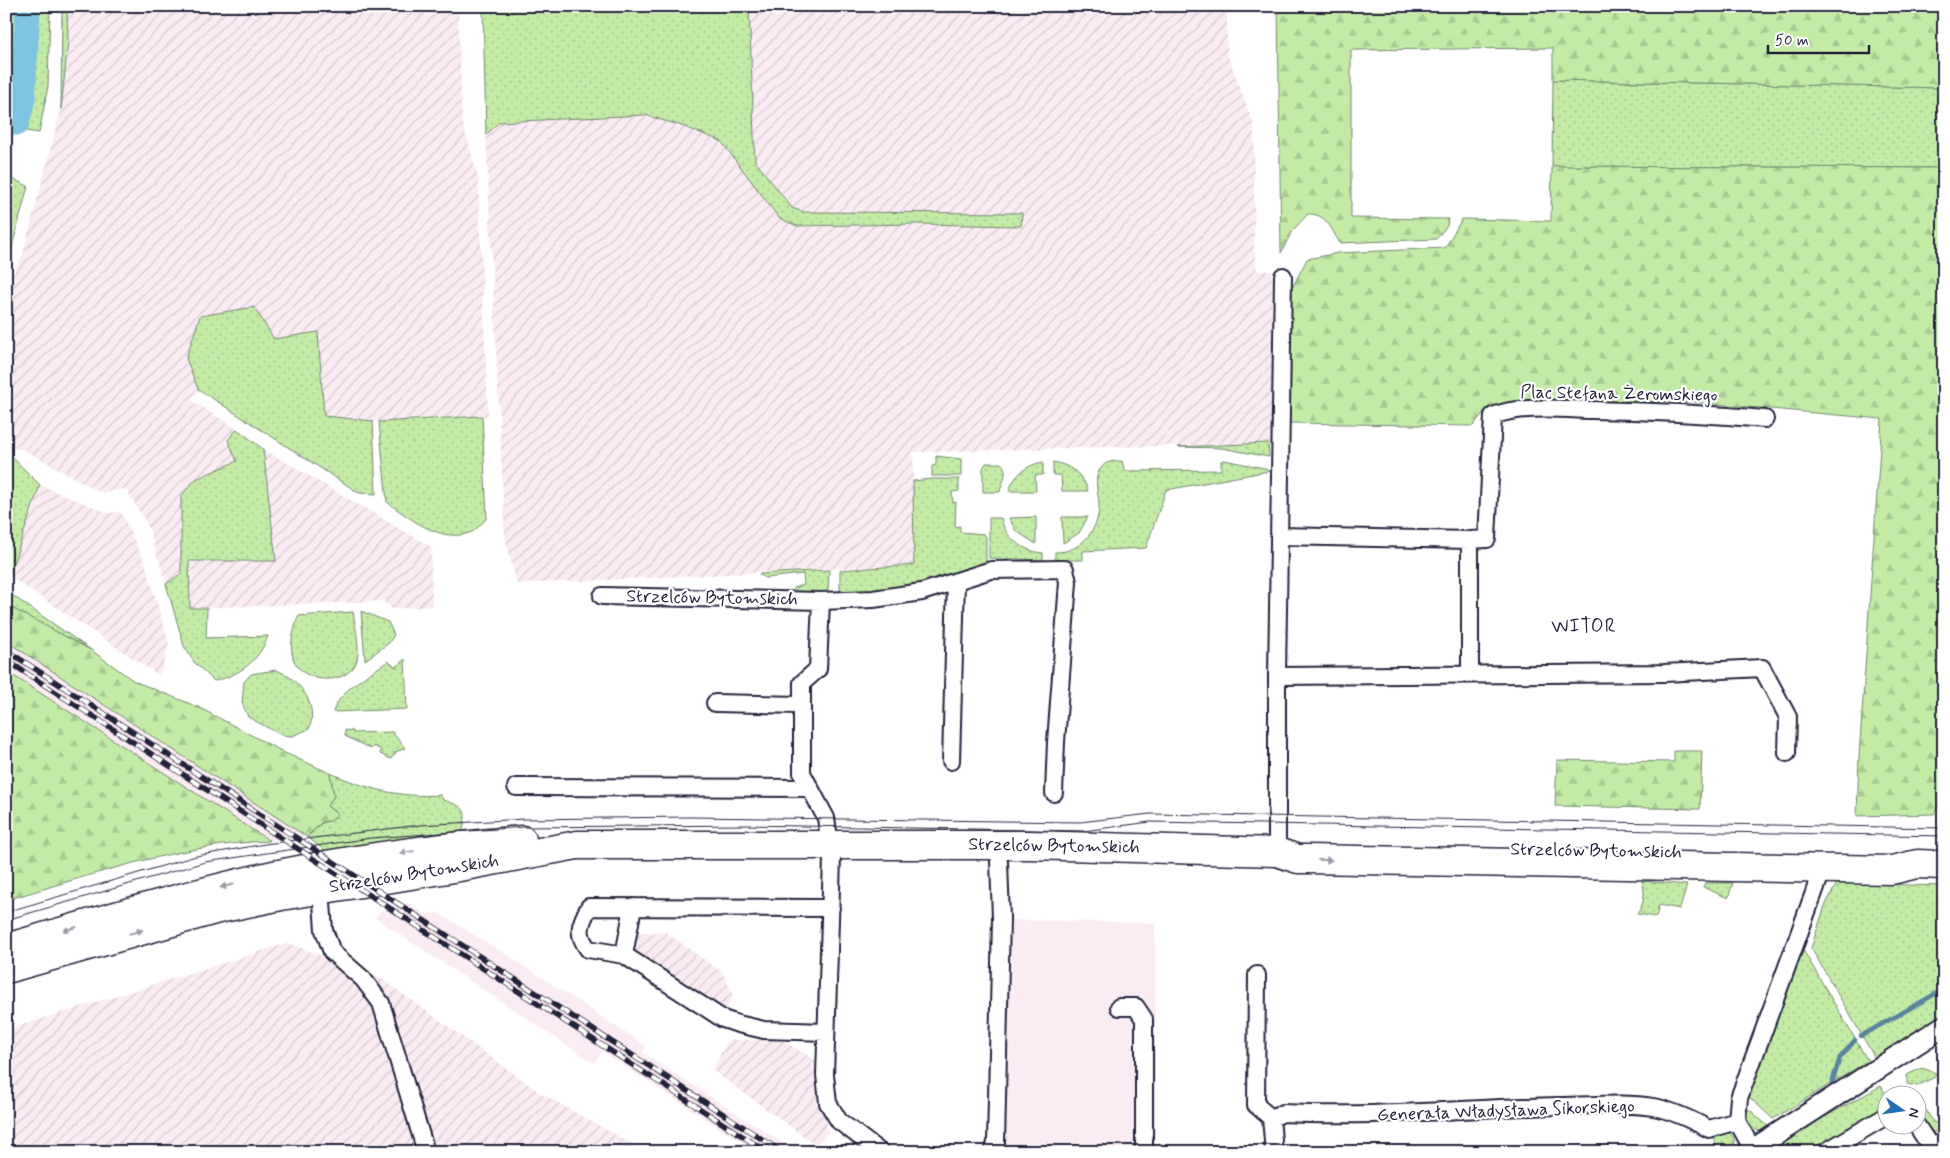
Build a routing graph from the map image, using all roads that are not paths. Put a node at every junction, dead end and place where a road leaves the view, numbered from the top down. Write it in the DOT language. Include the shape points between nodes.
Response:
graph roads {
  1 [pos="1283,276"];
  2 [pos="1765,420"];
  3 [pos="1279,536"];
  4 [pos="1470,540"];
  5 [pos="956,581"];
  6 [pos="602,596"];
  7 [pos="821,600"];
  8 [pos="1470,674"];
  9 [pos="1277,676"];
  10 [pos="715,703"];
  11 [pos="801,705"];
  12 [pos="1787,753"];
  13 [pos="951,761"];
  14 [pos="516,787"];
  15 [pos="810,788"];
  16 [pos="1054,794"];
  17 [pos="830,844"];
  18 [pos="578,845"];
  19 [pos="1277,852"];
  20 [pos="1000,862"];
  21 [pos="1917,864"];
  22 [pos="1944,865"];
  23 [pos="1822,868"];
  24 [pos="321,889"];
  25 [pos="633,907"];
  26 [pos="831,908"];
  27 [pos="6,948"];
  28 [pos="624,955"];
  29 [pos="6,969"];
  30 [pos="1257,974"];
  31 [pos="1119,1007"];
  32 [pos="1944,1026"];
  33 [pos="826,1032"];
  34 [pos="1944,1042"];
  35 [pos="1803,1117"];
  36 [pos="1271,1118"];
  37 [pos="1737,1120"];
  38 [pos="1878,1121"];
  39 [pos="1926,1136"];
  40 [pos="1936,1146"];
  41 [pos="1752,1151"];
  42 [pos="426,1152"];
  43 [pos="880,1152"];
  44 [pos="992,1152"];
  45 [pos="1144,1152"];
  46 [pos="1274,1152"];
  47 [pos="1825,1152"];
  1 -- 3 [label="street"];
  2 -- 4 [label="street, Plac Stefana Żeromskiego" via="1691,413 1582,409 1503,412 1493,416 1487,539"];
  3 -- 4 [label="street, Plac Stefana Żeromskiego"];
  3 -- 9 [label="street"];
  4 -- 8 [label="street"];
  5 -- 7 [label="street, Strzelców Bytomskich" via="922,592 873,599"];
  5 -- 13 [label="street"];
  5 -- 16 [label="street, Strzelców Bytomskich" via="991,570 1065,569 1068,582"];
  6 -- 7 [label="street, Strzelców Bytomskich"];
  7 -- 11 [label="street, Strzelców Bytomskich" via="818,669 802,684"];
  8 -- 9 [label="street"];
  8 -- 12 [label="street" via="1664,673 1762,668 1788,717"];
  9 -- 19 [label="street"];
  10 -- 11 [label="street"];
  11 -- 15 [label="street, Strzelców Bytomskich" via="802,773"];
  14 -- 15 [label="street"];
  15 -- 17 [label="street, Strzelców Bytomskich" via="826,818"];
  17 -- 18 [label="highway, Strzelców Bytomskich"];
  17 -- 19 [label="highway, Strzelców Bytomskich" via="1029,845"];
  17 -- 26 [label="street, Strzelców Bytomskich"];
  18 -- 24 [label="highway, Strzelców Bytomskich"];
  18 -- 27 [label="highway, one-way" via="547,839 455,845 275,875 187,896"];
  19 -- 21 [label="highway, Strzelców Bytomskich" via="1298,842 1390,843 1450,849 1893,857"];
  19 -- 23 [label="highway, Strzelców Bytomskich, one-way" via="1298,859"];
  20 -- 44 [label="street, Strzelców Bytomskich" via="996,1143"];
  21 -- 22 [label="highway, Strzelców Bytomskich"];
  21 -- 23 [label="highway, Strzelców Bytomskich" via="1892,870"];
  23 -- 37 [label="street" via="1739,1098"];
  29 -- 24 [label="highway, Strzelców Bytomskich, one-way" via="218,909"];
  24 -- 42 [label="street" via="324,930 332,952 363,979 381,1003"];
  25 -- 26 [label="street"];
  25 -- 28 [label="street"];
  25 -- 28 [label="street" via="589,907 581,923 581,939 588,949"];
  26 -- 33 [label="street, Strzelców Bytomskich"];
  28 -- 33 [label="street" via="723,1019 764,1030"];
  30 -- 36 [label="street" via="1256,1104"];
  31 -- 45 [label="street" via="1136,1007 1144,1019"];
  32 -- 35 [label="street"];
  33 -- 43 [label="street, Strzelców Bytomskich" via="828,1103 839,1121"];
  34 -- 35 [label="street" via="1882,1080"];
  35 -- 41 [label="street"];
  36 -- 37 [label="street, Generała Władysława Sikorskiego" via="1283,1113 1374,1115 1514,1107 1608,1106 1655,1107 1710,1129"];
  36 -- 46 [label="street"];
  37 -- 41 [label="street"];
  38 -- 47 [label="street"];
  39 -- 40 [label="street"];
}
